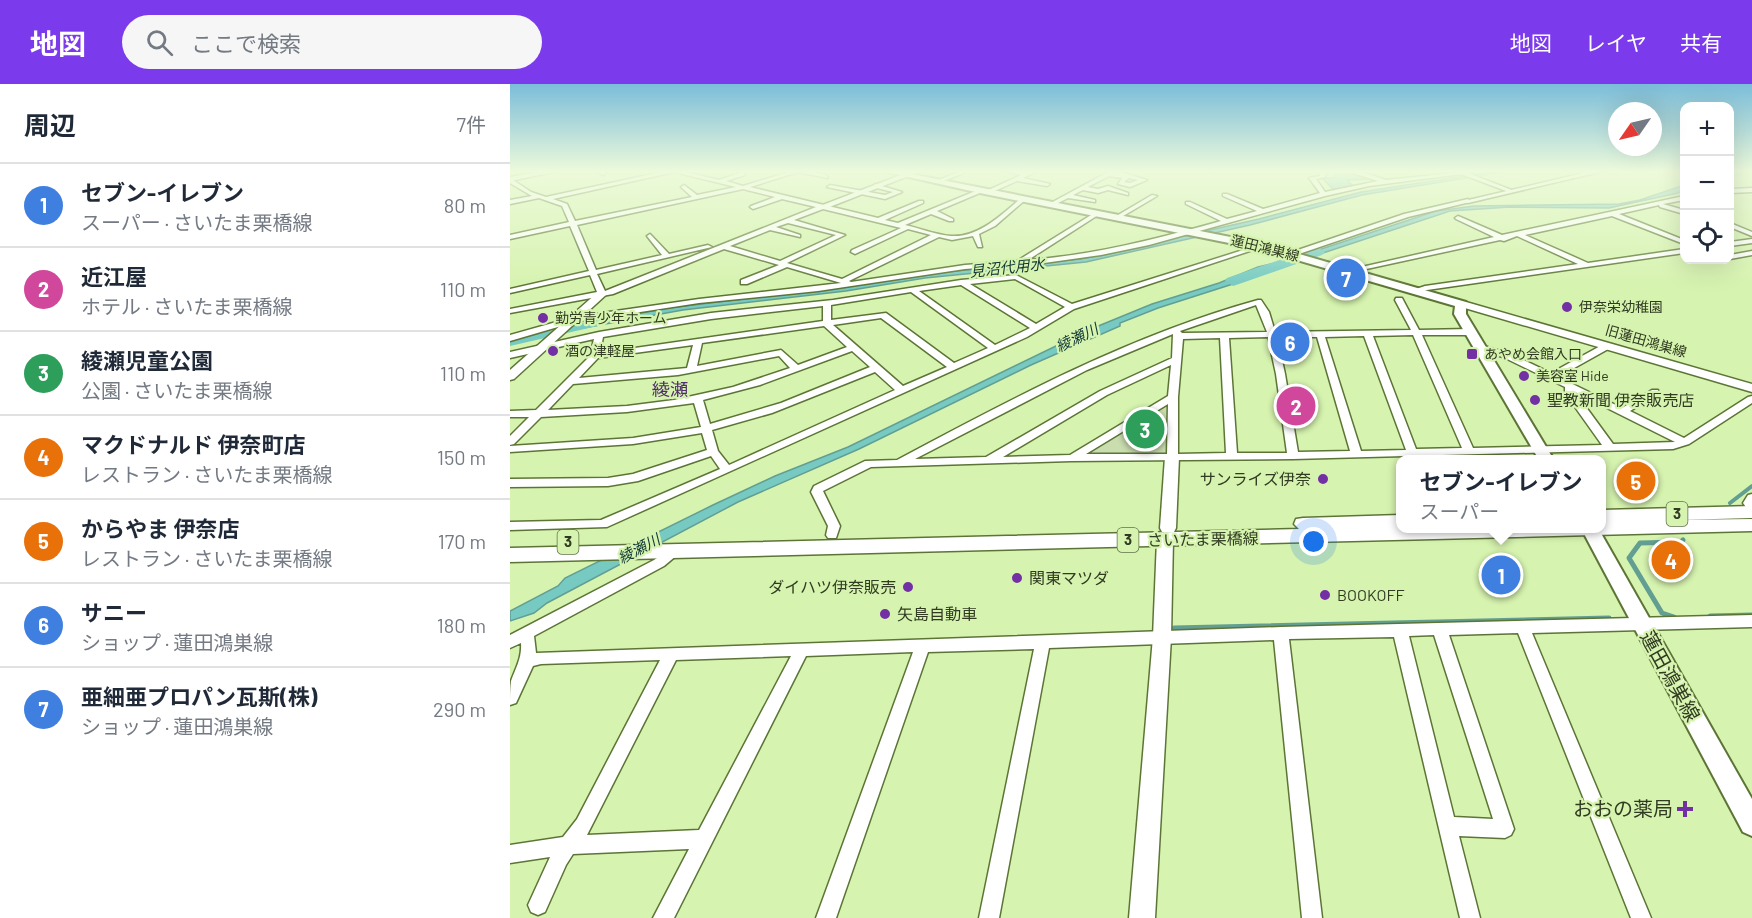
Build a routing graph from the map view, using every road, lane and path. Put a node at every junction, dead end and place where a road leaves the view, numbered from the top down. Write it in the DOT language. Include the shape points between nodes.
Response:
graph roads {
  1 [pos="567,210"];
  2 [pos="643,210"];
  3 [pos="815,210"];
  4 [pos="839,210"];
  5 [pos="903,210"];
  6 [pos="937,210"];
  7 [pos="1012,210"];
  8 [pos="1075,210"];
  9 [pos="1130,210"];
  10 [pos="1203,210"];
  11 [pos="1259,210"];
  12 [pos="1271,210"];
  13 [pos="1428,210"];
  14 [pos="1634,210"];
  15 [pos="931,212"];
  16 [pos="1264,212"];
  17 [pos="1096,214"];
  18 [pos="1613,214"];
  19 [pos="1116,218"];
  20 [pos="1458,218"];
  21 [pos="879,220"];
  22 [pos="951,220"];
  23 [pos="788,221"];
  24 [pos="1226,221"];
  25 [pos="574,225"];
  26 [pos="898,225"];
  27 [pos="907,227"];
  28 [pos="1734,227"];
  29 [pos="771,228"];
  30 [pos="1188,231"];
  31 [pos="975,233"];
  32 [pos="1752,234"];
  33 [pos="937,235"];
  34 [pos="1520,235"];
  35 [pos="650,236"];
  36 [pos="798,236"];
  37 [pos="510,237"];
  38 [pos="1504,238"];
  39 [pos="743,240"];
  40 [pos="1680,240"];
  41 [pos="1752,241"];
  42 [pos="1739,243"];
  43 [pos="1734,244"];
  44 [pos="980,246"];
  45 [pos="1261,246"];
  46 [pos="724,247"];
  47 [pos="1752,248"];
  48 [pos="855,252"];
  49 [pos="1680,252"];
  50 [pos="1752,253"];
  51 [pos="1292,254"];
  52 [pos="667,256"];
  53 [pos="1734,256"];
  54 [pos="1019,263"];
  55 [pos="784,264"];
  56 [pos="1587,265"];
  57 [pos="1348,271"];
  58 [pos="594,272"];
  59 [pos="744,282"];
  60 [pos="846,282"];
  61 [pos="961,282"];
  62 [pos="913,290"];
  63 [pos="510,291"];
  64 [pos="1419,291"];
  65 [pos="602,294"];
  66 [pos="1399,300"];
  67 [pos="827,303"];
  68 [pos="1462,304"];
  69 [pos="1071,307"];
  70 [pos="510,311"];
  71 [pos="571,323"];
  72 [pos="827,324"];
  73 [pos="1036,328"];
  74 [pos="1416,332"];
  75 [pos="1470,332"];
  76 [pos="1177,333"];
  77 [pos="1320,333"];
  78 [pos="1368,333"];
  79 [pos="1272,334"];
  80 [pos="599,335"];
  81 [pos="1224,335"];
  82 [pos="510,338"];
  83 [pos="698,341"];
  84 [pos="1607,346"];
  85 [pos="543,347"];
  86 [pos="854,348"];
  87 [pos="994,348"];
  88 [pos="1480,348"];
  89 [pos="510,355"];
  90 [pos="595,356"];
  91 [pos="1176,360"];
  92 [pos="952,367"];
  93 [pos="876,368"];
  94 [pos="797,369"];
  95 [pos="691,370"];
  96 [pos="510,376"];
  97 [pos="1551,377"];
  98 [pos="568,382"];
  99 [pos="1572,387"];
  100 [pos="1752,388"];
  101 [pos="902,390"];
  102 [pos="1655,392"];
  103 [pos="1173,397"];
  104 [pos="698,399"];
  105 [pos="1752,399"];
  106 [pos="1623,412"];
  107 [pos="510,414"];
  108 [pos="538,414"];
  109 [pos="706,428"];
  110 [pos="510,442"];
  111 [pos="1685,442"];
  112 [pos="1610,448"];
  113 [pos="510,449"];
  114 [pos="1469,451"];
  115 [pos="713,452"];
  116 [pos="1412,452"];
  117 [pos="1356,454"];
  118 [pos="1544,454"];
  119 [pos="1293,456"];
  120 [pos="1172,457"];
  121 [pos="1232,457"];
  122 [pos="1071,458"];
  123 [pos="985,462"];
  124 [pos="897,464"];
  125 [pos="727,470"];
  126 [pos="510,483"];
  127 [pos="1752,498"];
  128 [pos="1752,507"];
  129 [pos="1752,512"];
  130 [pos="1396,521"];
  131 [pos="1606,524"];
  132 [pos="1606,525"];
  133 [pos="1752,525"];
  134 [pos="510,526"];
  135 [pos="1396,529"];
  136 [pos="1167,533"];
  137 [pos="1597,533"];
  138 [pos="832,535"];
  139 [pos="510,543"];
  140 [pos="677,547"];
  141 [pos="510,555"];
  142 [pos="1752,621"];
  143 [pos="1642,625"];
  144 [pos="1523,628"];
  145 [pos="1440,630"];
  146 [pos="1400,631"];
  147 [pos="526,633"];
  148 [pos="1281,633"];
  149 [pos="1162,637"];
  150 [pos="510,642"];
  151 [pos="1043,642"];
  152 [pos="923,645"];
  153 [pos="801,651"];
  154 [pos="672,653"];
  155 [pos="529,661"];
  156 [pos="510,698"];
  157 [pos="1752,823"];
  158 [pos="1448,826"];
  159 [pos="704,839"];
  160 [pos="569,845"];
  161 [pos="510,854"];
  162 [pos="538,905"];
  163 [pos="663,918"];
  164 [pos="826,918"];
  165 [pos="989,918"];
  166 [pos="1142,918"];
  167 [pos="1312,918"];
  168 [pos="1470,918"];
  169 [pos="1641,918"];
  1 -- 25 [label="street"];
  2 -- 25 [label="street"];
  3 -- 23 [label="street"];
  4 -- 21 [label="street"];
  5 -- 21 [label="street"];
  6 -- 15 [label="street"];
  7 -- 31 [label="street"];
  8 -- 17 [label="main road, 蓮田鴻巣線"];
  9 -- 19 [label="street"];
  10 -- 24 [label="street"];
  11 -- 16 [label="street"];
  12 -- 16 [label="street"];
  13 -- 51 [label="street"];
  14 -- 18 [label="street"];
  15 -- 22 [label="street"];
  15 -- 26 [label="street"];
  16 -- 24 [label="street"];
  17 -- 19 [label="main road, 蓮田鴻巣線"];
  17 -- 54 [label="street"];
  18 -- 34 [label="street"];
  18 -- 40 [label="street"];
  19 -- 30 [label="main road, 蓮田鴻巣線"];
  20 -- 38 [label="street"];
  21 -- 26 [label="street"];
  23 -- 29 [label="street"];
  23 -- 55 [label="street" via="842,235"];
  24 -- 30 [label="street"];
  25 -- 37 [label="street"];
  25 -- 58 [label="street"];
  26 -- 27 [label="street"];
  27 -- 33 [label="street"];
  27 -- 48 [label="street"];
  28 -- 32 [label="street"];
  29 -- 36 [label="street"];
  29 -- 39 [label="street"];
  30 -- 45 [label="main road, 蓮田鴻巣線"];
  30 -- 54 [label="street" via="1101,253"];
  31 -- 33 [label="street" via="952,238"];
  31 -- 44 [label="street"];
  33 -- 60 [label="street"];
  34 -- 38 [label="street"];
  34 -- 56 [label="street"];
  35 -- 52 [label="street"];
  38 -- 57 [label="street"];
  39 -- 46 [label="street"];
  39 -- 52 [label="street"];
  41 -- 42 [label="street"];
  42 -- 43 [label="street"];
  42 -- 47 [label="street"];
  45 -- 51 [label="main road, 蓮田鴻巣線"];
  45 -- 69 [label="street"];
  46 -- 55 [label="street"];
  46 -- 65 [label="street"];
  49 -- 56 [label="street"];
  50 -- 53 [label="street"];
  51 -- 57 [label="main road, 蓮田鴻巣線"];
  52 -- 58 [label="street"];
  54 -- 60 [label="street"];
  55 -- 59 [label="street"];
  55 -- 60 [label="street"];
  56 -- 64 [label="street"];
  57 -- 64 [label="main road, 蓮田鴻巣線"];
  58 -- 63 [label="street"];
  58 -- 65 [label="street"];
  60 -- 71 [label="street"];
  61 -- 62 [label="street"];
  61 -- 69 [label="street" via="1019,277"];
  61 -- 73 [label="street"];
  62 -- 67 [label="street"];
  62 -- 87 [label="street"];
  64 -- 68 [label="main road, 蓮田鴻巣線"];
  65 -- 70 [label="street"];
  65 -- 71 [label="street"];
  66 -- 74 [label="street"];
  67 -- 72 [label="street"];
  67 -- 80 [label="street" via="711,316"];
  68 -- 75 [label="main road" via="1459,309"];
  68 -- 84 [label="street, 旧蓮田鴻巣線"];
  69 -- 73 [label="street"];
  71 -- 82 [label="street"];
  71 -- 85 [label="street"];
  72 -- 83 [label="street"];
  72 -- 86 [label="street"];
  72 -- 92 [label="street" via="883,315"];
  73 -- 87 [label="street"];
  74 -- 75 [label="street"];
  74 -- 78 [label="street"];
  74 -- 114 [label="street"];
  75 -- 88 [label="main road"];
  76 -- 79 [label="street" via="1258,302"];
  76 -- 81 [label="street"];
  76 -- 91 [label="street"];
  76 -- 124 [label="street" via="1071,374"];
  77 -- 78 [label="street"];
  77 -- 79 [label="street"];
  77 -- 117 [label="street"];
  78 -- 116 [label="street"];
  79 -- 81 [label="street"];
  79 -- 119 [label="street"];
  80 -- 85 [label="street"];
  80 -- 90 [label="street"];
  81 -- 121 [label="street"];
  83 -- 90 [label="street"];
  83 -- 95 [label="street"];
  84 -- 97 [label="street"];
  84 -- 100 [label="street, 旧蓮田鴻巣線"];
  85 -- 89 [label="street"];
  85 -- 96 [label="street"];
  86 -- 93 [label="street"];
  86 -- 94 [label="street"];
  87 -- 92 [label="street"];
  88 -- 97 [label="street" via="1506,355"];
  88 -- 118 [label="main road"];
  90 -- 98 [label="street"];
  91 -- 103 [label="street"];
  91 -- 123 [label="street" via="1088,402"];
  92 -- 101 [label="street"];
  93 -- 101 [label="street"];
  93 -- 109 [label="street" via="754,416"];
  94 -- 95 [label="street" via="782,353"];
  94 -- 104 [label="street"];
  95 -- 98 [label="street"];
  97 -- 99 [label="street"];
  98 -- 108 [label="street"];
  99 -- 106 [label="street"];
  99 -- 112 [label="street" via="1570,393"];
  101 -- 125 [label="street"];
  102 -- 106 [label="street"];
  103 -- 120 [label="street"];
  103 -- 122 [label="street"];
  104 -- 108 [label="street" via="634,409"];
  104 -- 109 [label="street"];
  105 -- 111 [label="street"];
  106 -- 111 [label="street"];
  107 -- 108 [label="street"];
  108 -- 110 [label="street"];
  109 -- 113 [label="street" via="610,445"];
  109 -- 115 [label="street"];
  111 -- 112 [label="street" via="1673,446"];
  112 -- 118 [label="street"];
  114 -- 116 [label="street"];
  114 -- 118 [label="street"];
  115 -- 125 [label="street"];
  115 -- 126 [label="street" via="634,478 608,482"];
  116 -- 117 [label="street"];
  117 -- 119 [label="street"];
  119 -- 121 [label="street"];
  120 -- 121 [label="street"];
  120 -- 122 [label="street"];
  120 -- 136 [label="street"];
  122 -- 123 [label="street"];
  123 -- 124 [label="street"];
  124 -- 138 [label="street" via="869,464 818,489 834,526"];
  125 -- 134 [label="street" via="603,524"];
  127 -- 128 [label="street"];
  129 -- 131 [label="main road, さいたま栗橋線 / 3"];
  130 -- 136 [label="main road, さいたま栗橋線 / 3"];
  132 -- 133 [label="main road, さいたま栗橋線 / 3"];
  135 -- 136 [label="main road, さいたま栗橋線 / 3"];
  136 -- 138 [label="main road, さいたま栗橋線 / 3"];
  136 -- 140 [label="main road, さいたま栗橋線 / 3"];
  136 -- 149 [label="street"];
  137 -- 143 [label="main road, 蓮田鴻巣線"];
  138 -- 140 [label="main road, さいたま栗橋線 / 3"];
  139 -- 140 [label="main road, さいたま栗橋線 / 3" via="626,540"];
  140 -- 141 [label="main road, さいたま栗橋線 / 3"];
  140 -- 147 [label="street" via="659,563"];
  142 -- 143 [label="street"];
  143 -- 144 [label="street"];
  143 -- 157 [label="main road, 蓮田鴻巣線"];
  144 -- 145 [label="street"];
  144 -- 169 [label="street"];
  145 -- 146 [label="street"];
  145 -- 158 [label="street" via="1505,829"];
  146 -- 148 [label="street"];
  146 -- 158 [label="street"];
  147 -- 150 [label="street"];
  147 -- 155 [label="street"];
  148 -- 149 [label="street"];
  148 -- 167 [label="street"];
  149 -- 151 [label="street"];
  149 -- 166 [label="street"];
  151 -- 152 [label="street"];
  151 -- 165 [label="street"];
  152 -- 153 [label="street"];
  152 -- 164 [label="street"];
  153 -- 154 [label="street"];
  153 -- 159 [label="street"];
  154 -- 155 [label="street"];
  154 -- 160 [label="street"];
  155 -- 156 [label="street"];
  158 -- 168 [label="street"];
  159 -- 160 [label="street"];
  159 -- 163 [label="street"];
  160 -- 161 [label="street"];
  160 -- 162 [label="street"];
}
